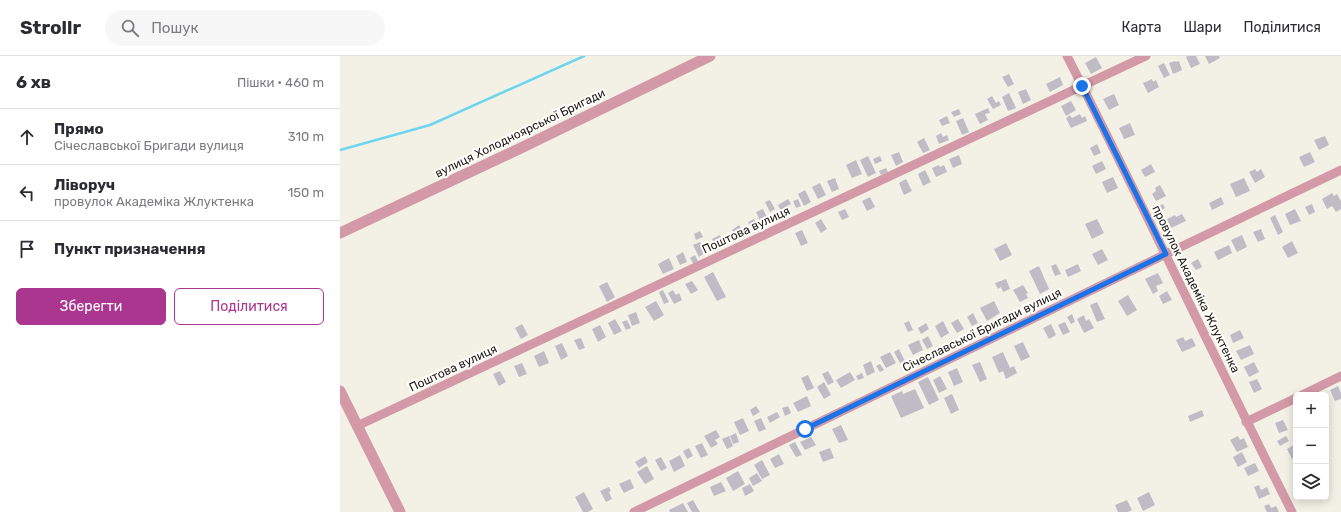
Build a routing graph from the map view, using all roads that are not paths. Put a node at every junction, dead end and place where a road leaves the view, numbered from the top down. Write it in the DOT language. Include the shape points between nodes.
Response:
graph roads {
  1 [pos="710,56"];
  2 [pos="1067,56"];
  3 [pos="1146,56"];
  4 [pos="1082,86"];
  5 [pos="1341,170"];
  6 [pos="340,233"];
  7 [pos="1166,254"];
  8 [pos="1341,376"];
  9 [pos="340,391"];
  10 [pos="1308,392"];
  11 [pos="1293,399"];
  12 [pos="1246,422"];
  13 [pos="357,426"];
  14 [pos="400,512"];
  15 [pos="634,512"];
  16 [pos="1292,512"];
  1 -- 6 [label="street, вулиця Холодноярської Бригади"];
  2 -- 4 [label="street, провулок Академіка Жлуктенка"];
  3 -- 4 [label="street, Поштова вулиця"];
  4 -- 7 [label="street, провулок Академіка Жлуктенка"];
  4 -- 13 [label="street, Поштова вулиця"];
  5 -- 7 [label="street, Січеславської Бригади вулиця"];
  7 -- 12 [label="street, провулок Академіка Жлуктенка"];
  7 -- 15 [label="street, Січеславської Бригади вулиця"];
  8 -- 10 [label="street"];
  9 -- 13 [label="street"];
  11 -- 12 [label="street"];
  12 -- 16 [label="street, провулок Академіка Жлуктенка"];
  13 -- 14 [label="street"];
}
